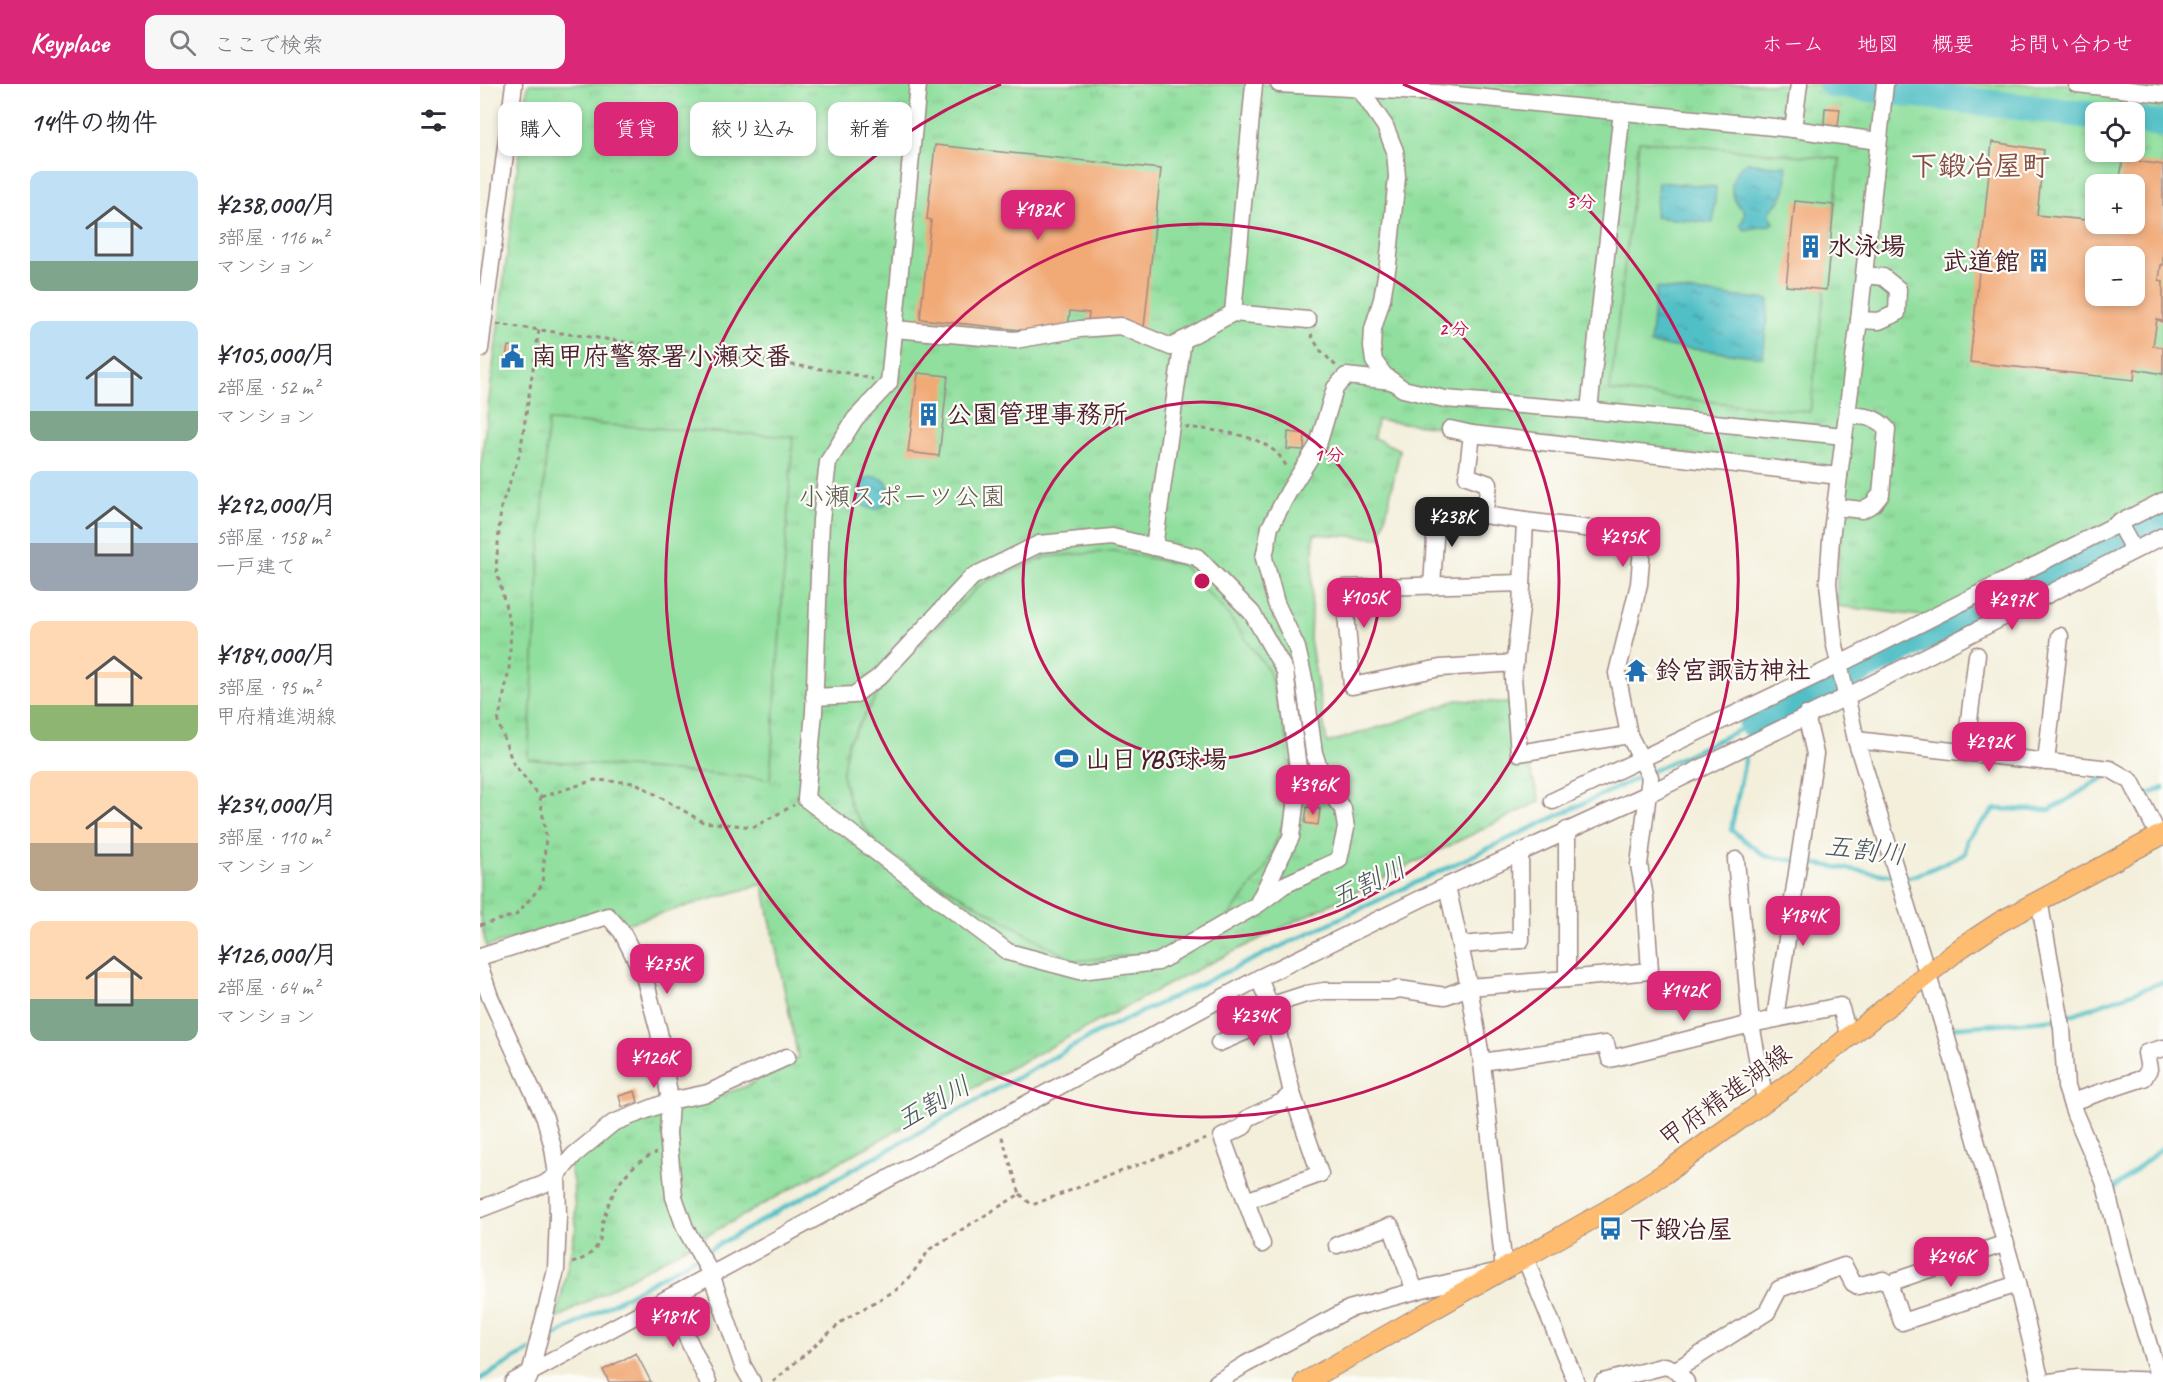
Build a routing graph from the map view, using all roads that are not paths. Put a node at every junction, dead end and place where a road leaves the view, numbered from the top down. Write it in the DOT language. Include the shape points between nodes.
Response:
graph roads {
  1 [pos="514,84"];
  2 [pos="918,84"];
  3 [pos="1254,84"];
  4 [pos="1279,84"];
  5 [pos="1799,84"];
  6 [pos="1885,84"];
  7 [pos="2077,84"];
  8 [pos="1359,88"];
  9 [pos="1438,88"];
  10 [pos="2163,94"];
  11 [pos="1622,111"];
  12 [pos="1793,129"];
  13 [pos="1878,141"];
  14 [pos="1864,275"];
  15 [pos="1233,313"];
  16 [pos="1308,320"];
  17 [pos="1859,320"];
  18 [pos="895,328"];
  19 [pos="1183,340"];
  20 [pos="480,349"];
  21 [pos="1392,381"];
  22 [pos="1588,410"];
  23 [pos="1847,415"];
  24 [pos="1450,429"];
  25 [pos="1472,434"];
  26 [pos="1844,436"];
  27 [pos="1839,476"];
  28 [pos="2163,501"];
  29 [pos="1836,507"];
  30 [pos="1484,515"];
  31 [pos="1525,521"];
  32 [pos="2118,522"];
  33 [pos="2163,536"];
  34 [pos="1154,547"];
  35 [pos="2133,549"];
  36 [pos="1522,583"];
  37 [pos="1432,586"];
  38 [pos="2060,636"];
  39 [pos="1977,655"];
  40 [pos="1515,663"];
  41 [pos="1839,667"];
  42 [pos="1845,693"];
  43 [pos="814,697"];
  44 [pos="1806,715"];
  45 [pos="1629,735"];
  46 [pos="1856,740"];
  47 [pos="1965,753"];
  48 [pos="2046,762"];
  49 [pos="1646,774"];
  50 [pos="1554,801"];
  51 [pos="1568,830"];
  52 [pos="2161,835"];
  53 [pos="1520,852"];
  54 [pos="1736,860"];
  55 [pos="1447,886"];
  56 [pos="2039,900"];
  57 [pos="1257,905"];
  58 [pos="1460,945"];
  59 [pos="480,957"];
  60 [pos="480,967"];
  61 [pos="1928,975"];
  62 [pos="1260,978"];
  63 [pos="1567,979"];
  64 [pos="1469,987"];
  65 [pos="1272,1012"];
  66 [pos="1775,1018"];
  67 [pos="1751,1023"];
  68 [pos="1850,1037"];
  69 [pos="1219,1043"];
  70 [pos="2163,1048"];
  71 [pos="787,1057"];
  72 [pos="1482,1062"];
  73 [pos="1292,1093"];
  74 [pos="670,1101"];
  75 [pos="1765,1101"];
  76 [pos="2071,1102"];
  77 [pos="557,1175"];
  78 [pos="1246,1201"];
  79 [pos="480,1209"];
  80 [pos="2006,1243"];
  81 [pos="1262,1244"];
  82 [pos="1337,1245"];
  83 [pos="1525,1258"];
  84 [pos="705,1264"];
  85 [pos="1504,1270"];
  86 [pos="1889,1283"];
  87 [pos="2017,1284"];
  88 [pos="1415,1291"];
  89 [pos="669,1299"];
  90 [pos="531,1371"];
  91 [pos="1681,1376"];
  92 [pos="2161,1381"];
  93 [pos="513,1382"];
  94 [pos="708,1382"];
  95 [pos="752,1382"];
  96 [pos="1217,1382"];
  97 [pos="1305,1382"];
  98 [pos="1576,1382"];
  99 [pos="1603,1382"];
  100 [pos="2041,1382"];
  101 [pos="2050,1382"];
  1 -- 20 [label="street"];
  2 -- 18 [label="street"];
  3 -- 15 [label="street"];
  4 -- 8 [label="street"];
  5 -- 12 [label="street"];
  6 -- 13 [label="street"];
  7 -- 10 [label="street"];
  8 -- 9 [label="street"];
  8 -- 21 [label="street" via="1385,126 1395,151 1397,177 1388,264 1372,347 1374,360"];
  9 -- 11 [label="street"];
  11 -- 12 [label="street"];
  11 -- 22 [label="street"];
  12 -- 13 [label="street"];
  13 -- 14 [label="street"];
  14 -- 17 [label="street"];
  14 -- 17 [label="street" via="1883,278 1898,289 1896,313 1879,321"];
  15 -- 16 [label="street"];
  15 -- 19 [label="street"];
  17 -- 23 [label="street"];
  18 -- 19 [label="street" via="1015,340 1120,326 1171,346"];
  18 -- 43 [label="street" via="890,383 855,419 828,462 820,520"];
  19 -- 34 [label="street"];
  21 -- 22 [label="street" via="1403,389 1445,399"];
  21 -- 57 [label="street" via="1346,376 1335,388 1318,445 1270,527 1264,558 1276,603 1297,648 1314,753 1326,788 1343,809 1346,828 1340,860 1284,885"];
  22 -- 26 [label="street"];
  23 -- 26 [label="street"];
  23 -- 29 [label="street" via="1872,417 1887,429 1881,494 1862,510"];
  24 -- 25 [label="street"];
  25 -- 27 [label="street"];
  25 -- 30 [label="street" via="1467,476 1489,484"];
  26 -- 27 [label="street"];
  27 -- 29 [label="street"];
  28 -- 32 [label="street"];
  29 -- 41 [label="street" via="1828,583"];
  30 -- 31 [label="street"];
  30 -- 37 [label="street" via="1437,508"];
  31 -- 36 [label="street"];
  31 -- 45 [label="street" via="1643,535 1639,584 1617,673"];
  32 -- 35 [label="street"];
  32 -- 41 [label="street"];
  33 -- 35 [label="street"];
  34 -- 43 [label="street" via="1112,537 1039,544 972,577 879,677 854,696"];
  34 -- 57 [label="street" via="1197,557 1252,613 1285,671 1299,775 1291,837"];
  35 -- 42 [label="street"];
  36 -- 37 [label="street"];
  36 -- 40 [label="street"];
  37 -- 40 [label="street" via="1344,588 1352,686 1440,668"];
  38 -- 48 [label="street"];
  39 -- 47 [label="street"];
  40 -- 45 [label="street" via="1519,753"];
  41 -- 42 [label="street"];
  41 -- 49 [label="street"];
  42 -- 44 [label="street"];
  42 -- 46 [label="street"];
  43 -- 57 [label="street" via="806,799 1008,952 1080,971 1158,962"];
  44 -- 49 [label="street" via="1738,749"];
  44 -- 66 [label="street" via="1815,754"];
  45 -- 49 [label="street"];
  46 -- 47 [label="street"];
  46 -- 61 [label="street"];
  47 -- 48 [label="street"];
  48 -- 52 [label="street" via="2110,769 2131,781"];
  49 -- 50 [label="street"];
  49 -- 51 [label="street"];
  49 -- 63 [label="street" via="1639,865 1650,971"];
  51 -- 53 [label="street"];
  51 -- 63 [label="street"];
  52 -- 56 [label="main road, 甲府精進湖線"];
  53 -- 55 [label="street"];
  53 -- 58 [label="street" via="1521,940"];
  54 -- 67 [label="street"];
  55 -- 58 [label="street"];
  55 -- 62 [label="street"];
  56 -- 61 [label="main road, 甲府精進湖線" via="1962,947"];
  56 -- 76 [label="street"];
  58 -- 64 [label="street"];
  59 -- 74 [label="street" via="608,916 622,932 644,976 659,1032"];
  60 -- 77 [label="street" via="490,998 545,1118"];
  61 -- 68 [label="main road, 甲府精進湖線"];
  61 -- 80 [label="street"];
  62 -- 65 [label="street"];
  62 -- 84 [label="street" via="997,1120"];
  63 -- 64 [label="street"];
  64 -- 65 [label="street" via="1445,996 1399,989 1324,991 1306,994"];
  64 -- 72 [label="street"];
  65 -- 69 [label="street"];
  65 -- 73 [label="street"];
  66 -- 67 [label="street"];
  66 -- 68 [label="street" via="1840,1006"];
  67 -- 72 [label="street" via="1610,1059 1606,1044"];
  67 -- 75 [label="street"];
  68 -- 75 [label="main road, 甲府精進湖線"];
  70 -- 76 [label="street" via="2146,1053 2149,1069 2144,1078"];
  71 -- 74 [label="street" via="708,1093"];
  72 -- 85 [label="street"];
  73 -- 78 [label="street" via="1222,1137"];
  73 -- 78 [label="street" via="1320,1174"];
  74 -- 77 [label="street" via="614,1123 574,1155"];
  74 -- 84 [label="street" via="668,1134 674,1197 685,1228"];
  75 -- 83 [label="main road, 甲府精進湖線" via="1664,1174"];
  76 -- 92 [label="street" via="2104,1181"];
  77 -- 79 [label="street"];
  77 -- 90 [label="street" via="556,1265"];
  78 -- 81 [label="street"];
  80 -- 86 [label="street"];
  80 -- 87 [label="street"];
  82 -- 88 [label="street" via="1391,1226"];
  83 -- 85 [label="main road, 甲府精進湖線"];
  83 -- 98 [label="street"];
  84 -- 89 [label="street"];
  84 -- 95 [label="street"];
  85 -- 88 [label="street"];
  85 -- 97 [label="main road, 甲府精進湖線"];
  86 -- 87 [label="street" via="1902,1322"];
  86 -- 91 [label="street" via="1883,1279 1858,1286 1844,1266 1779,1289 1767,1312"];
  87 -- 100 [label="street"];
  88 -- 96 [label="street" via="1349,1309"];
  89 -- 90 [label="street"];
  89 -- 94 [label="street"];
  90 -- 93 [label="street"];
  91 -- 99 [label="street" via="1665,1366"];
  92 -- 101 [label="street" via="2078,1377"];
}
